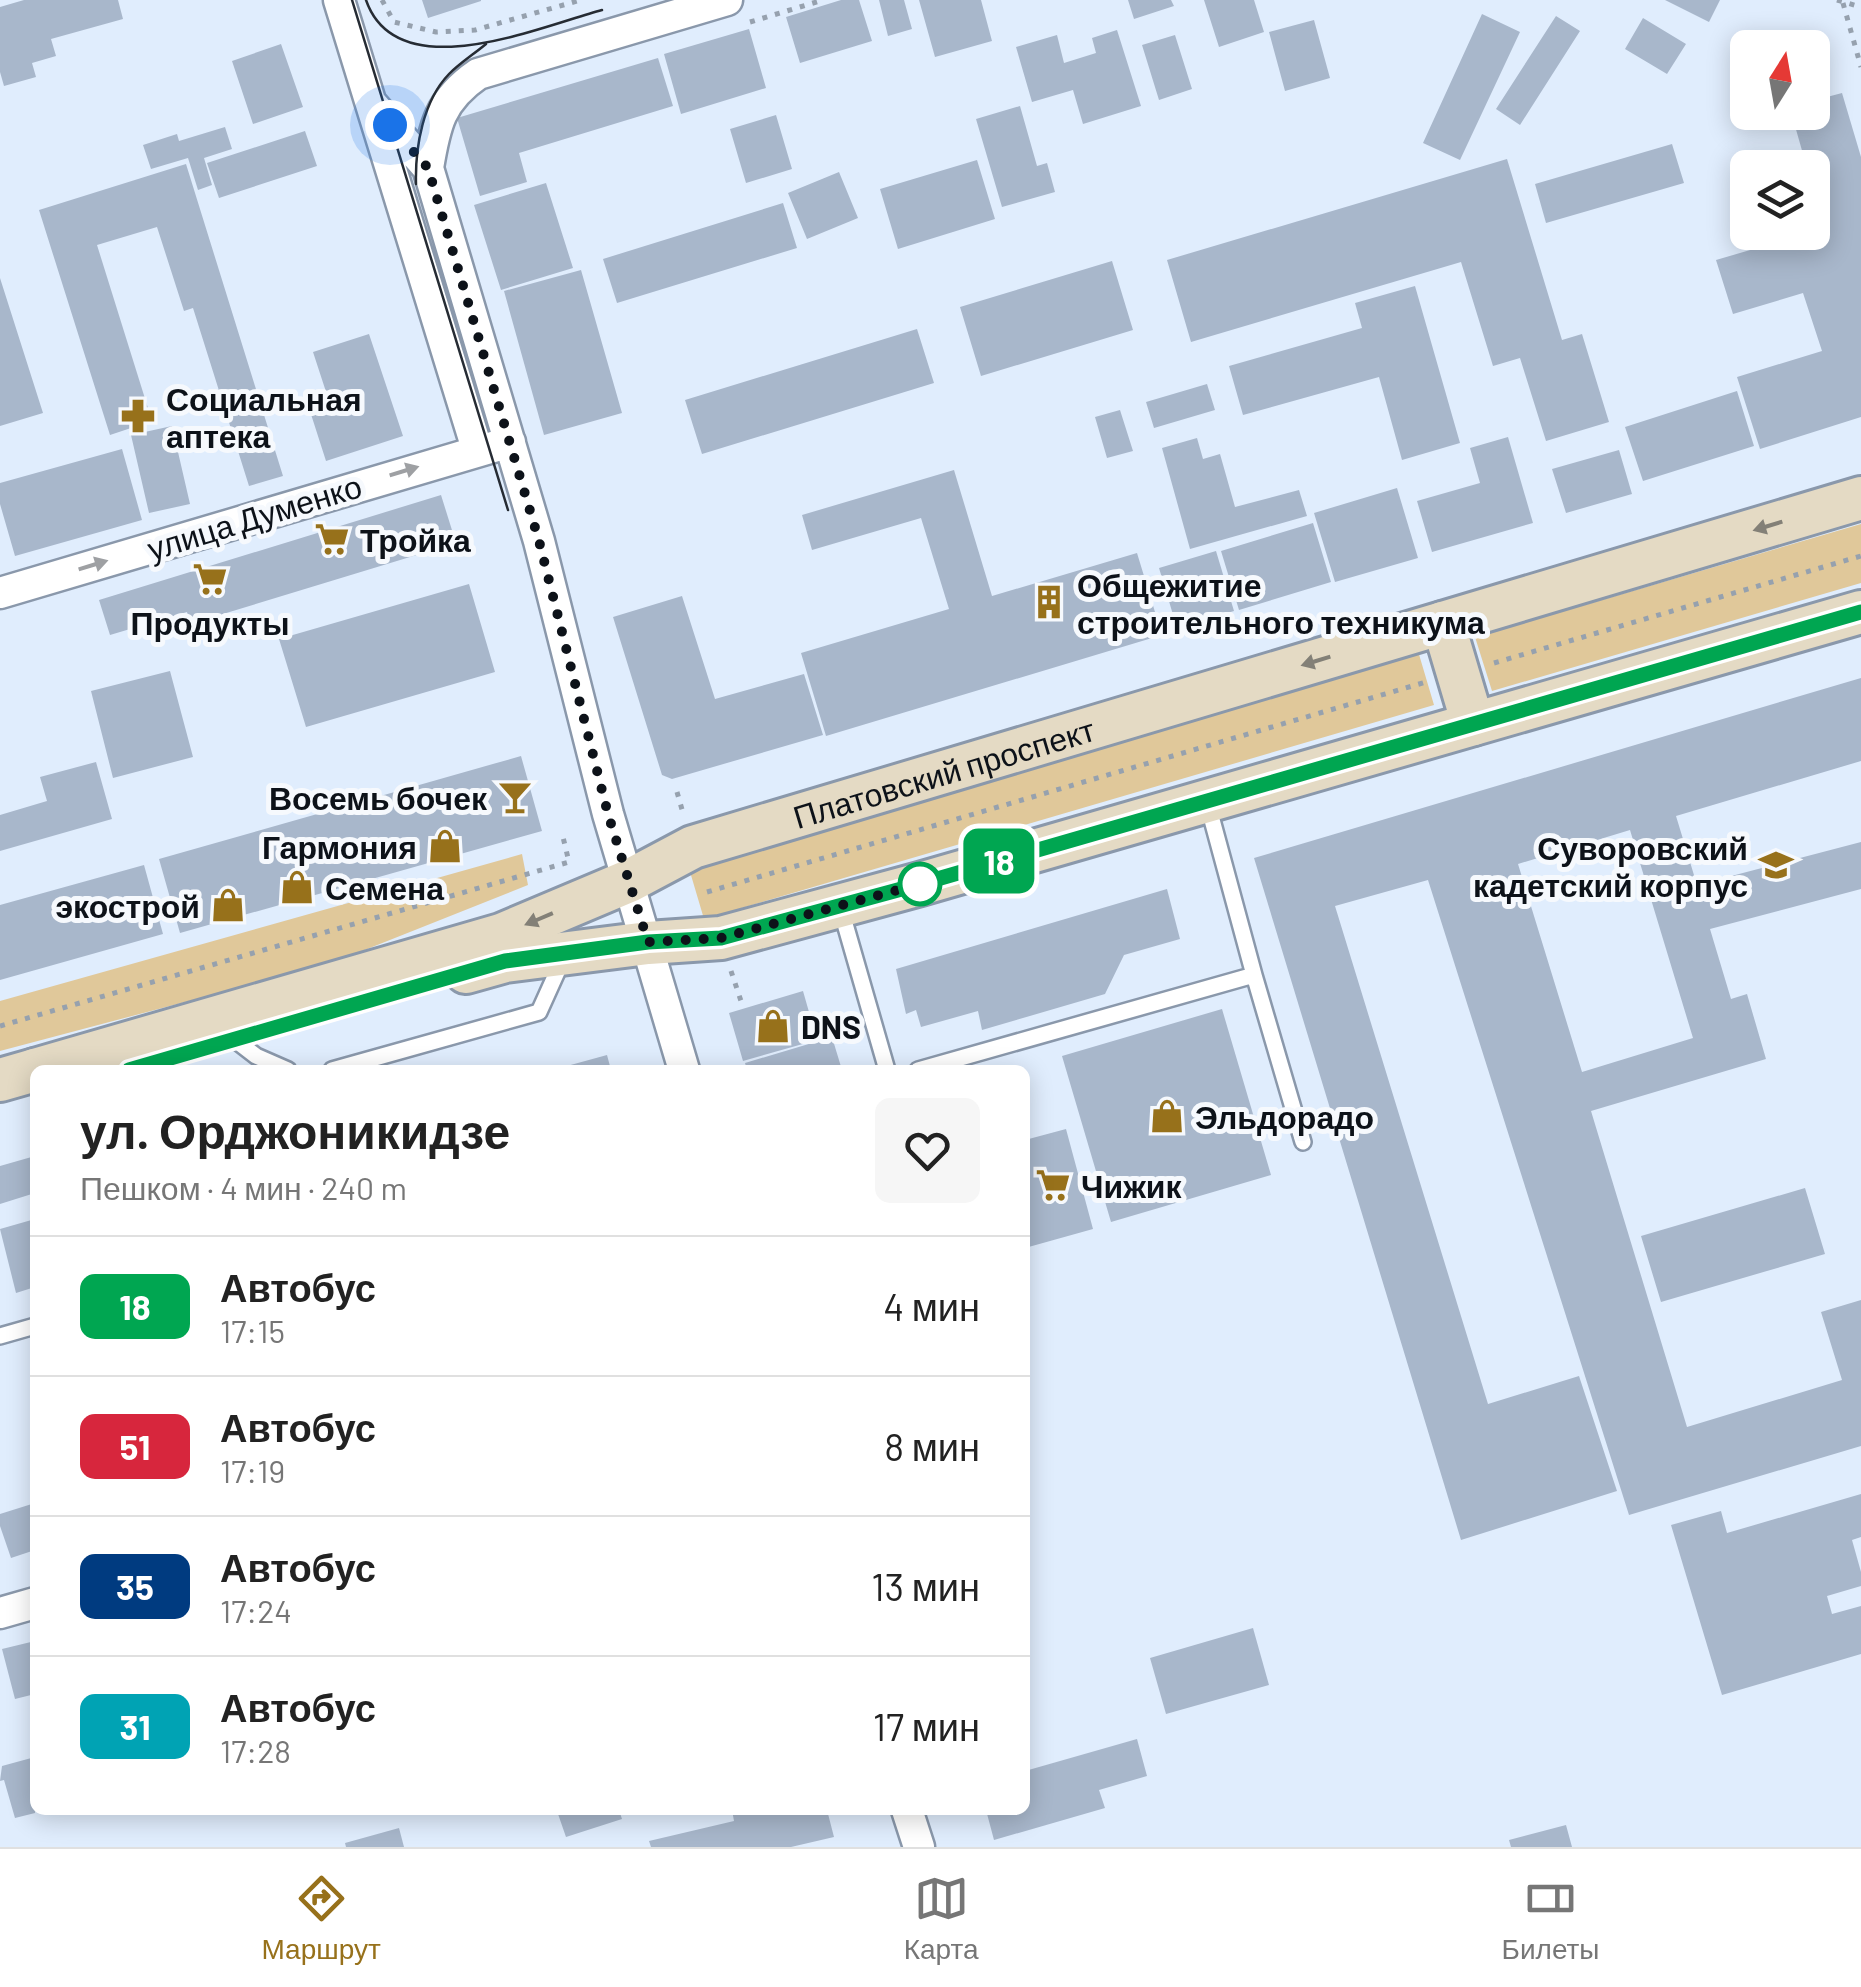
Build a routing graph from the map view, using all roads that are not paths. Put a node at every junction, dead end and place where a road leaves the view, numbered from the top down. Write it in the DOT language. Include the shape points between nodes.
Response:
graph roads {
  1 [pos="339,0"];
  2 [pos="726,0"];
  3 [pos="371,103"];
  4 [pos="428,168"];
  5 [pos="510,442"];
  6 [pos="477,449"];
  7 [pos="1861,498"];
  8 [pos="0,593"];
  9 [pos="1861,612"];
  10 [pos="1443,623"];
  11 [pos="1473,724"];
  12 [pos="1207,801"];
  13 [pos="629,881"];
  14 [pos="840,906"];
  15 [pos="648,942"];
  16 [pos="566,953"];
  17 [pos="1254,976"];
  18 [pos="234,1040"];
  19 [pos="52,1065"];
  20 [pos="146,1065"];
  21 [pos="277,1065"];
  22 [pos="350,1065"];
  23 [pos="683,1065"];
  24 [pos="886,1065"];
  25 [pos="936,1065"];
  26 [pos="30,1071"];
  27 [pos="0,1080"];
  28 [pos="30,1099"];
  29 [pos="0,1108"];
  30 [pos="1302,1142"];
  31 [pos="30,1327"];
  32 [pos="0,1336"];
  33 [pos="30,1604"];
  34 [pos="0,1613"];
  35 [pos="909,1815"];
  36 [pos="919,1847"];
  1 -- 3 [label="street"];
  2 -- 4 [label="street" via="478,74 453,91 433,136"];
  3 -- 4 [label="street"];
  3 -- 6 [label="street"];
  4 -- 5 [label="street"];
  5 -- 6 [label="street, улица Думенко"];
  5 -- 13 [label="street"];
  8 -- 6 [label="street, улица Думенко, one-way"];
  7 -- 10 [label="main road, Платовский проспект, one-way"];
  9 -- 11 [label="main road"];
  10 -- 11 [label="main road"];
  10 -- 13 [label="main road, Платовский проспект, one-way" via="693,847"];
  11 -- 12 [label="main road"];
  12 -- 14 [label="main road"];
  12 -- 17 [label="lane"];
  13 -- 15 [label="street"];
  13 -- 19 [label="main road, Платовский проспект, one-way" via="501,935"];
  14 -- 15 [label="main road" via="721,938"];
  14 -- 24 [label="lane"];
  15 -- 16 [label="main road"];
  15 -- 23 [label="street"];
  16 -- 18 [label="main road" via="505,961"];
  16 -- 22 [label="lane" via="539,1012"];
  17 -- 25 [label="lane"];
  17 -- 30 [label="lane"];
  18 -- 20 [label="main road"];
  18 -- 21 [label="lane"];
  26 -- 27 [label="main road, Платовский проспект"];
  28 -- 29 [label="main road"];
  31 -- 32 [label="lane"];
  33 -- 34 [label="street"];
  35 -- 36 [label="street"];
}
